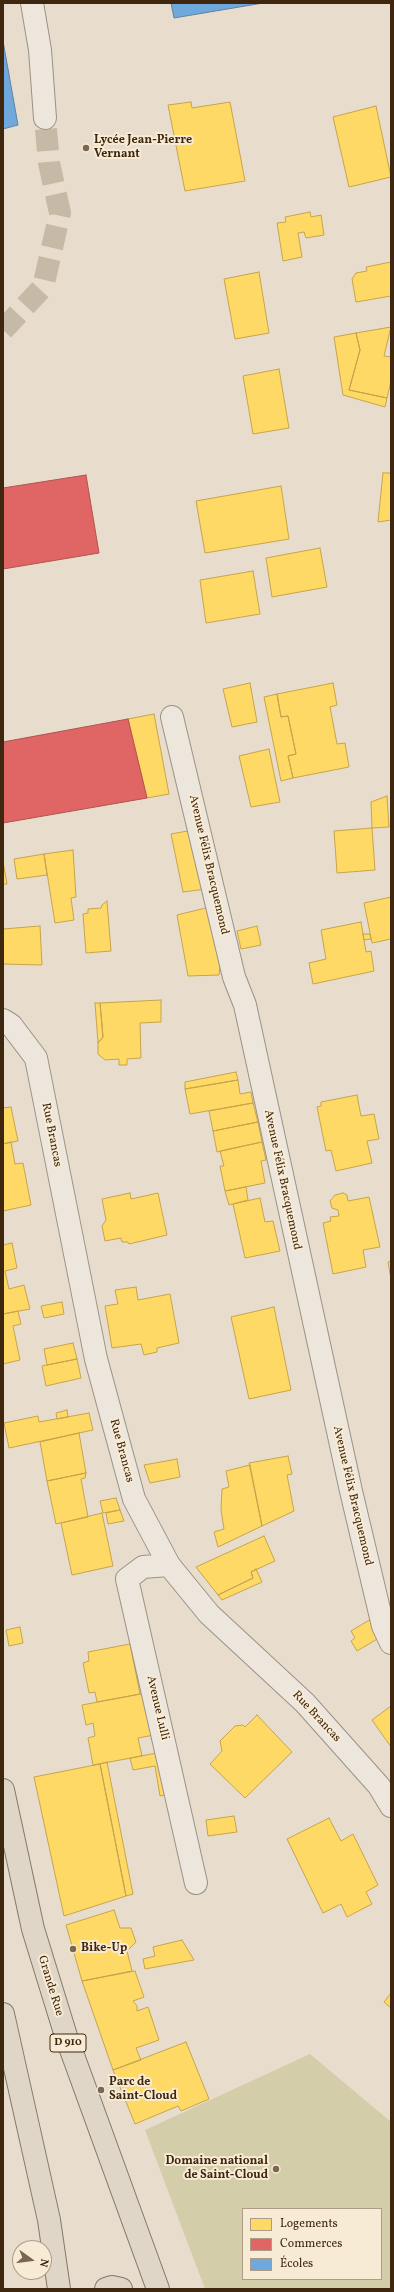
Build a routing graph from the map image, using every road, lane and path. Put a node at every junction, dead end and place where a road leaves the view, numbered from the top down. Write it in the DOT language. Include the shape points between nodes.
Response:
graph roads {
  1 [pos="32,3"];
  2 [pos="44,118"];
  3 [pos="172,717"];
  4 [pos="3,1020"];
  5 [pos="169,1565"];
  6 [pos="391,1643"];
  7 [pos="3,1790"];
  8 [pos="391,1806"];
  9 [pos="196,1883"];
  10 [pos="3,2014"];
  11 [pos="59,2289"];
  12 [pos="106,2289"];
  13 [pos="121,2289"];
  14 [pos="158,2289"];
  1 -- 2 [label="street" via="40,50"];
  3 -- 6 [label="street, Avenue Félix Bracquemond" via="234,977 245,1005 350,1491 383,1626"];
  4 -- 5 [label="street, Rue Brancas" via="11,1025 36,1058 96,1359 134,1499"];
  5 -- 8 [label="street, Rue Brancas" via="210,1614 305,1703 379,1786"];
  5 -- 9 [label="street, Avenue Lulli" via="143,1567 127,1579"];
  7 -- 14 [label="main road, Grande Rue / D 910" via="33,1929 66,2036"];
  10 -- 11 [label="main road" via="49,2220"];
  12 -- 13 [label="main road"];
}
